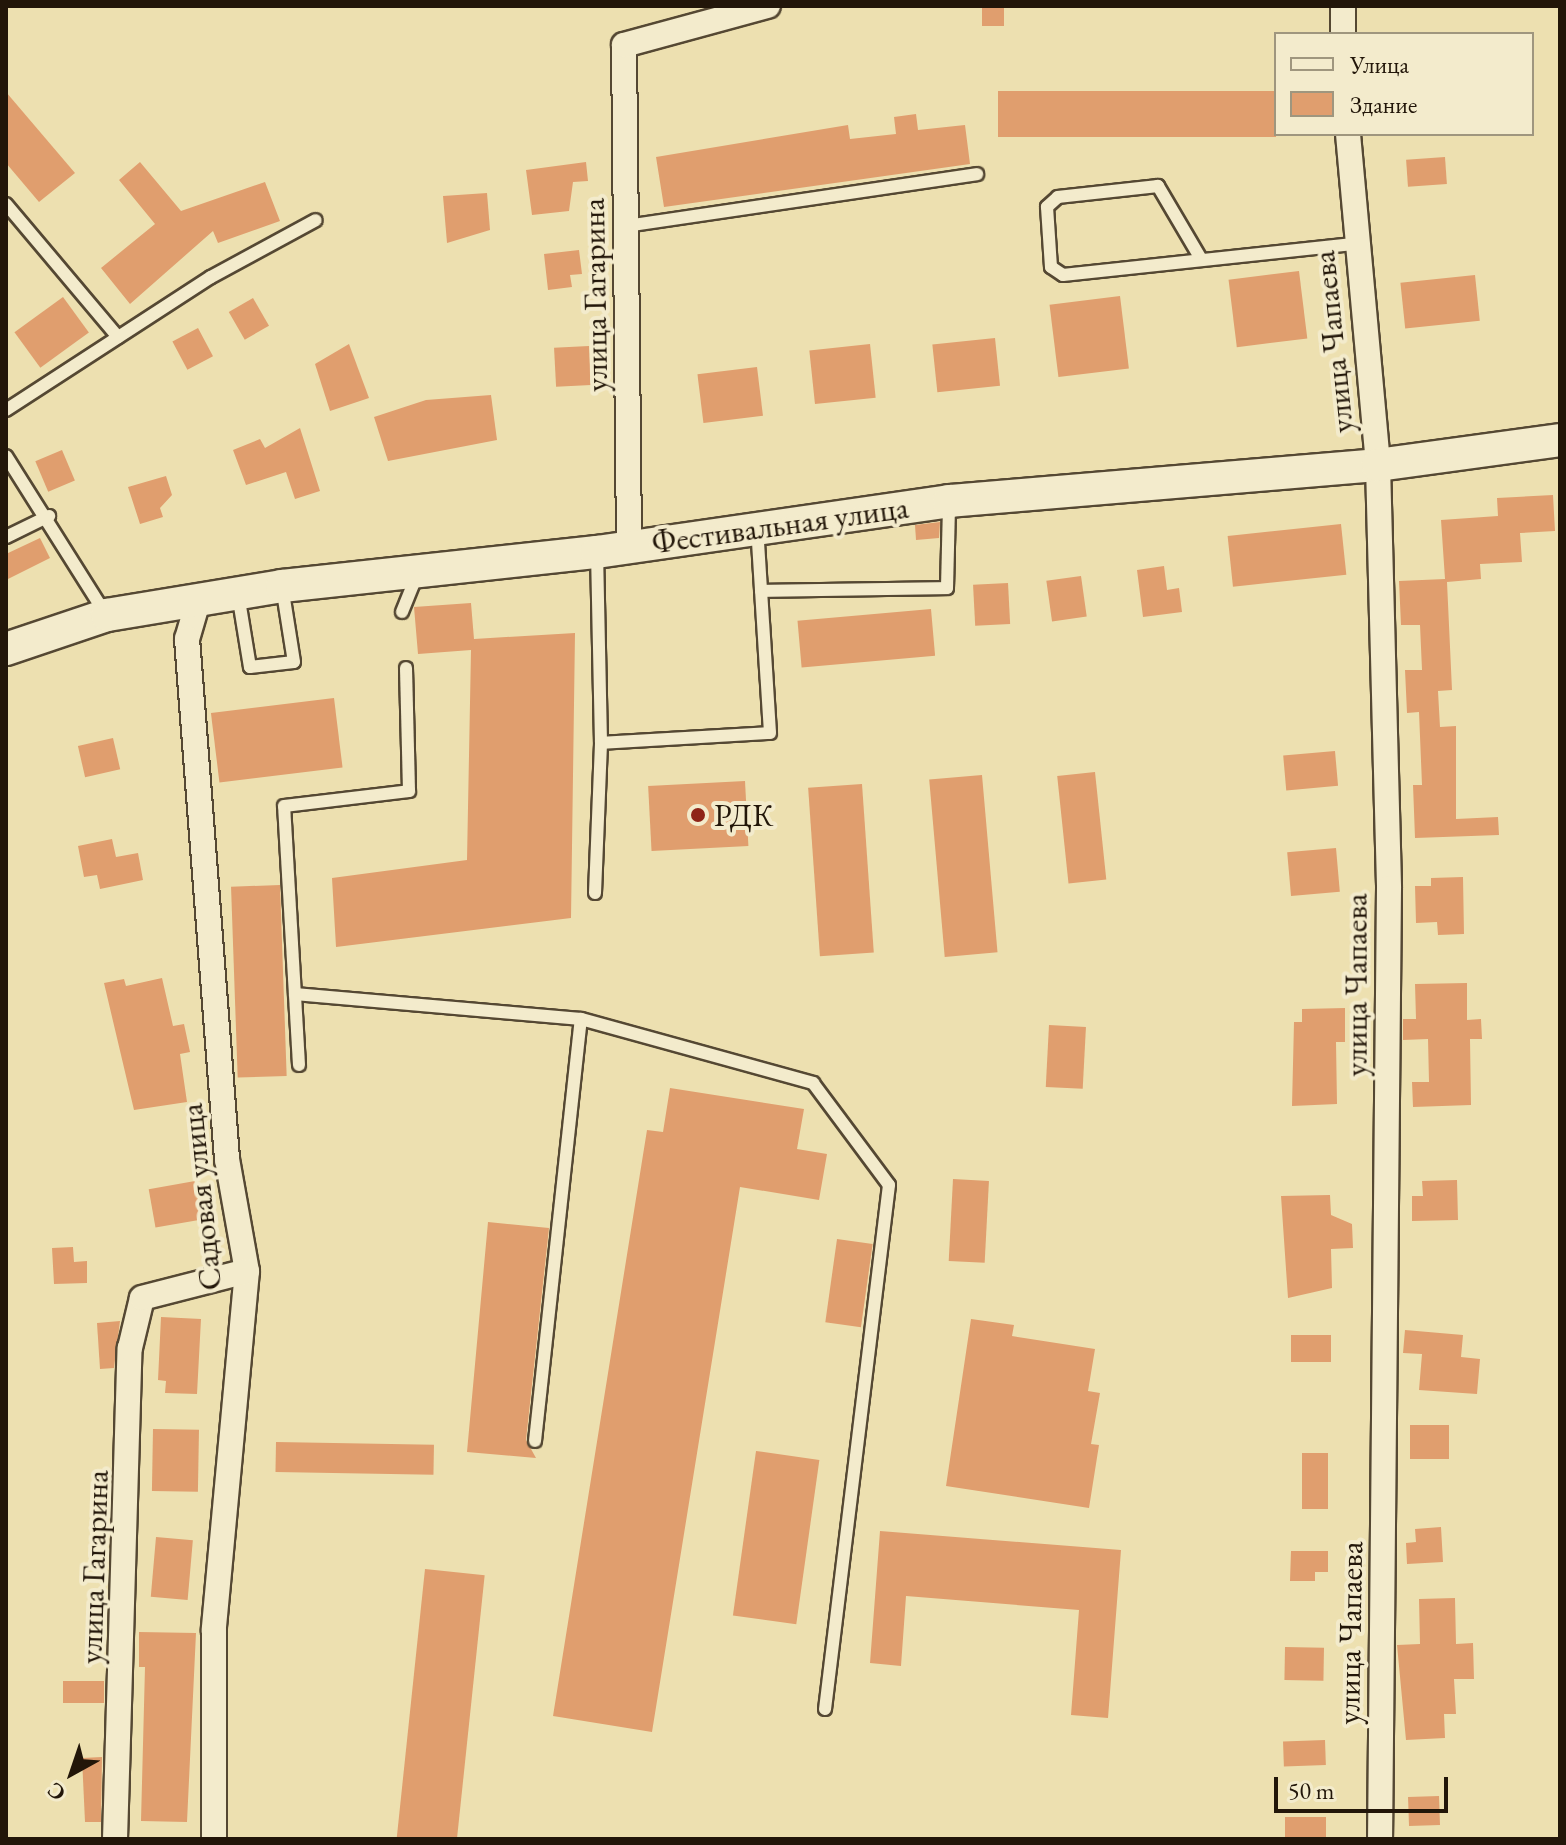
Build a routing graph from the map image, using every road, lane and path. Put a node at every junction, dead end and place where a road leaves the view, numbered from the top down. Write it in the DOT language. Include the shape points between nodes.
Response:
graph roads {
  1 [pos="768,6"];
  2 [pos="1343,6"];
  3 [pos="1343,32"];
  4 [pos="1348,136"];
  5 [pos="977,174"];
  6 [pos="6,204"];
  7 [pos="316,220"];
  8 [pos="626,226"];
  9 [pos="1355,244"];
  10 [pos="1201,259"];
  11 [pos="118,337"];
  12 [pos="6,410"];
  13 [pos="1560,440"];
  14 [pos="6,456"];
  15 [pos="1378,465"];
  16 [pos="949,501"];
  17 [pos="49,516"];
  18 [pos="757,528"];
  19 [pos="6,537"];
  20 [pos="629,545"];
  21 [pos="597,552"];
  22 [pos="418,572"];
  23 [pos="282,586"];
  24 [pos="761,591"];
  25 [pos="238,594"];
  26 [pos="199,598"];
  27 [pos="402,612"];
  28 [pos="107,615"];
  29 [pos="6,649"];
  30 [pos="406,668"];
  31 [pos="601,743"];
  32 [pos="595,893"];
  33 [pos="295,994"];
  34 [pos="581,1019"];
  35 [pos="299,1065"];
  36 [pos="247,1271"];
  37 [pos="535,1441"];
  38 [pos="825,1709"];
  39 [pos="115,1839"];
  40 [pos="214,1839"];
  41 [pos="1380,1839"];
  1 -- 8 [label="street, улица Гагарина" via="624,45"];
  2 -- 3 [label="street"];
  4 -- 9 [label="street, улица Чапаева"];
  5 -- 8 [label="lane"];
  6 -- 11 [label="lane"];
  7 -- 11 [label="lane"];
  8 -- 20 [label="street, улица Гагарина"];
  9 -- 10 [label="lane"];
  9 -- 15 [label="street, улица Чапаева"];
  10 -- 10 [label="lane" via="1063,275 1051,267 1047,207 1058,197 1158,186"];
  11 -- 12 [label="lane"];
  13 -- 15 [label="street, Фестивальная улица"];
  14 -- 17 [label="lane"];
  15 -- 16 [label="street, Фестивальная улица"];
  15 -- 41 [label="street, улица Чапаева" via="1389,888"];
  16 -- 18 [label="street, Фестивальная улица"];
  16 -- 24 [label="lane" via="947,588"];
  17 -- 19 [label="lane"];
  17 -- 28 [label="lane"];
  18 -- 20 [label="street, Фестивальная улица"];
  18 -- 24 [label="lane"];
  20 -- 21 [label="street, Фестивальная улица"];
  21 -- 22 [label="street, Фестивальная улица"];
  21 -- 31 [label="lane"];
  22 -- 23 [label="street, Фестивальная улица"];
  22 -- 27 [label="lane"];
  23 -- 25 [label="street, Фестивальная улица"];
  23 -- 25 [label="lane" via="294,662 250,667"];
  24 -- 31 [label="lane" via="770,733"];
  25 -- 26 [label="street, Фестивальная улица"];
  26 -- 28 [label="street, Фестивальная улица"];
  26 -- 36 [label="street, Садовая улица" via="187,639 227,1159"];
  28 -- 29 [label="street, Фестивальная улица"];
  30 -- 33 [label="lane" via="409,791 284,806"];
  31 -- 32 [label="lane"];
  33 -- 34 [label="lane"];
  33 -- 35 [label="lane"];
  34 -- 37 [label="lane"];
  34 -- 38 [label="lane" via="813,1083 889,1185"];
  36 -- 39 [label="street, улица Гагарина" via="142,1298 130,1348"];
  36 -- 40 [label="street, Садовая улица" via="214,1630"];
}
